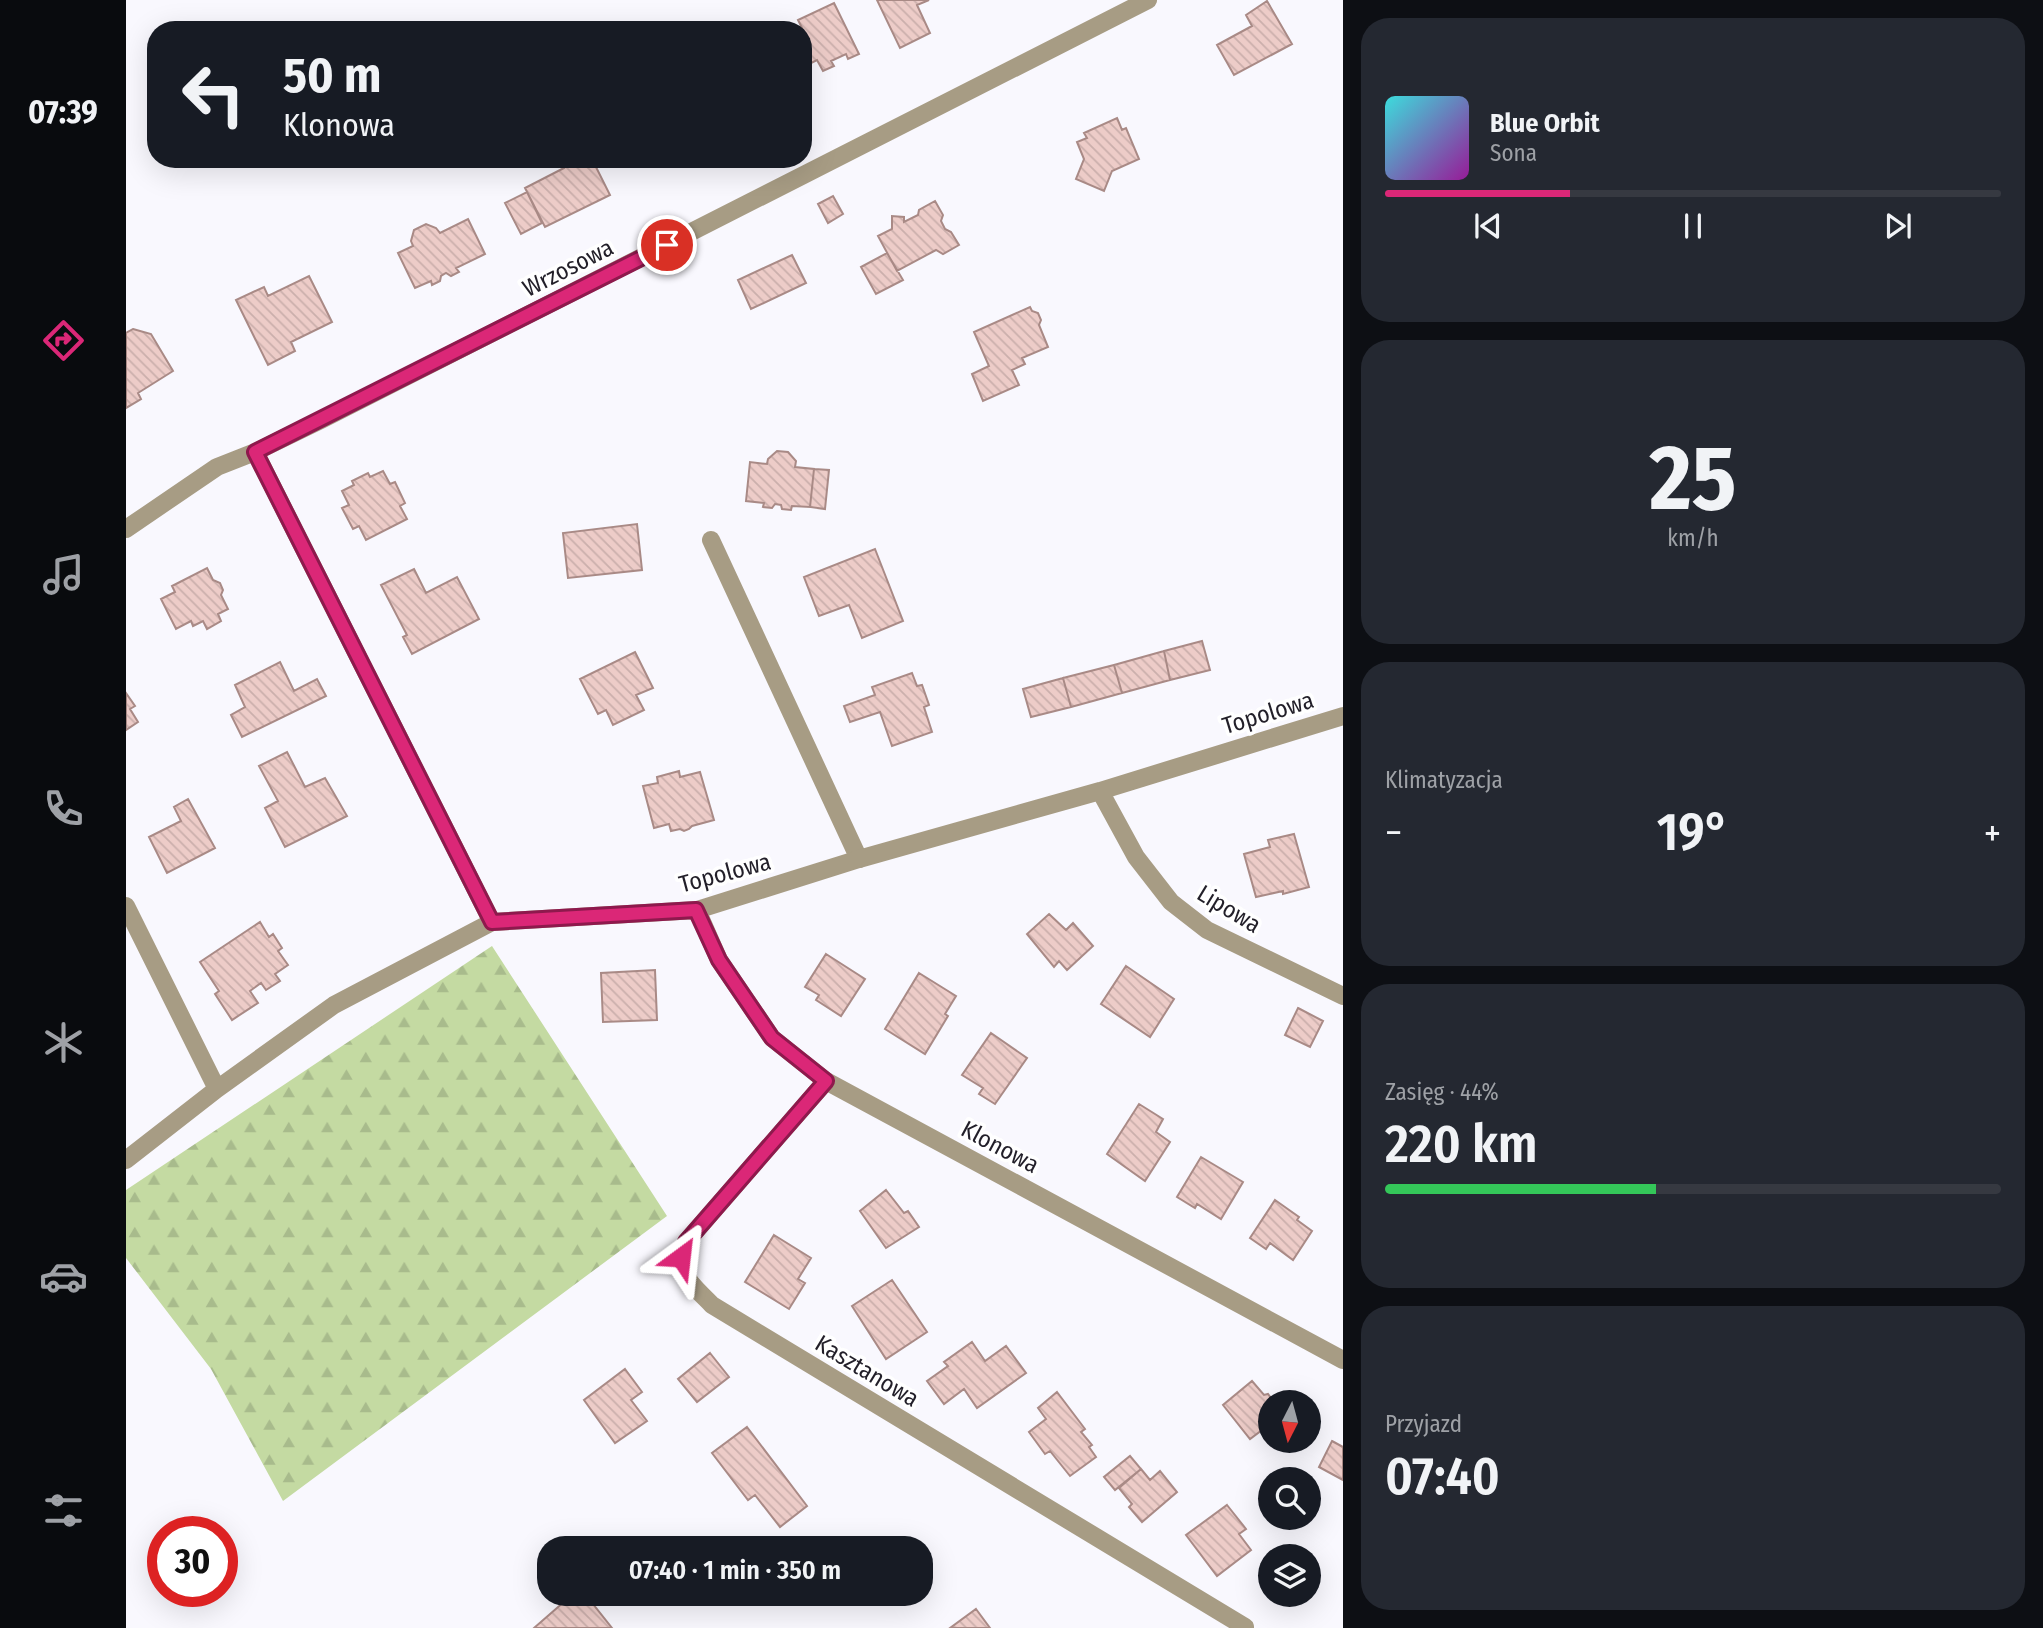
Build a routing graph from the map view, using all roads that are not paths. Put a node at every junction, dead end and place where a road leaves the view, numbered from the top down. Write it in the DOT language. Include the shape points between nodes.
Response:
graph roads {
  1 [pos="1148,0"];
  2 [pos="255,452"];
  3 [pos="126,529"];
  4 [pos="711,540"];
  5 [pos="1343,716"];
  6 [pos="1100,791"];
  7 [pos="859,859"];
  8 [pos="126,906"];
  9 [pos="696,910"];
  10 [pos="492,922"];
  11 [pos="1343,996"];
  12 [pos="826,1081"];
  13 [pos="217,1089"];
  14 [pos="126,1160"];
  15 [pos="1343,1360"];
  16 [pos="1245,1628"];
  1 -- 2 [label="street, Wrzosowa"];
  2 -- 3 [label="street, Wrzosowa" via="217,467"];
  2 -- 10 [label="street"];
  4 -- 7 [label="street"];
  5 -- 6 [label="street, Topolowa"];
  6 -- 7 [label="street, Topolowa"];
  6 -- 11 [label="street, Lipowa" via="1136,857 1171,902 1207,930"];
  7 -- 9 [label="street, Topolowa"];
  8 -- 13 [label="street"];
  9 -- 10 [label="street, Topolowa"];
  9 -- 12 [label="street, Klonowa" via="719,960 772,1038"];
  10 -- 13 [label="street, Topolowa" via="334,1005"];
  12 -- 15 [label="street, Klonowa"];
  12 -- 16 [label="street, Kasztanowa" via="686,1242 681,1257 685,1278 712,1305"];
  13 -- 14 [label="street, Topolowa"];
}
